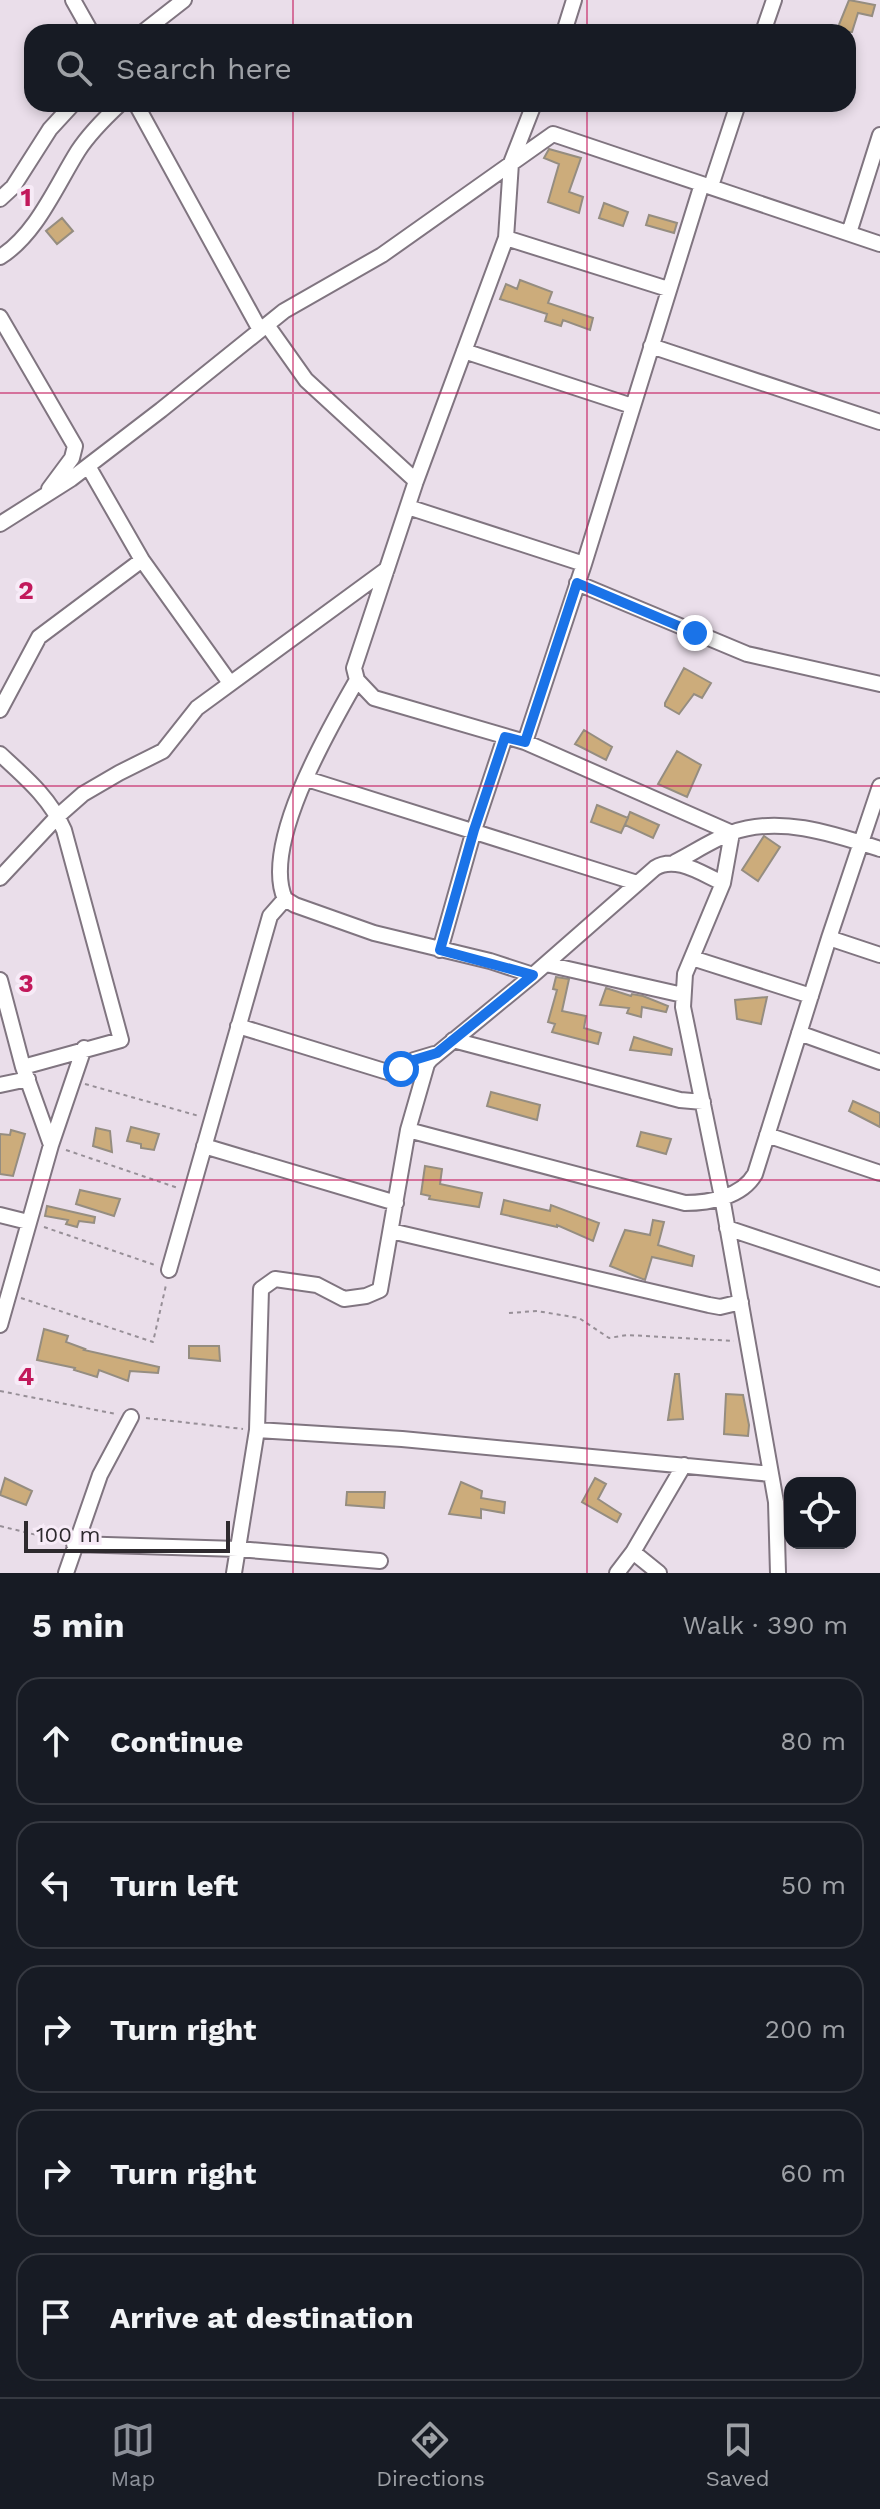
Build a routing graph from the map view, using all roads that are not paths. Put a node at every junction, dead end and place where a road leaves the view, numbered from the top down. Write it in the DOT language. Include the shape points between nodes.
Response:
graph roads {
  1 [pos="73,0"];
  2 [pos="184,0"];
  3 [pos="574,0"];
  4 [pos="774,0"];
  5 [pos="86,24"];
  6 [pos="153,24"];
  7 [pos="566,24"];
  8 [pos="766,24"];
  9 [pos="66,112"];
  10 [pos="113,112"];
  11 [pos="141,112"];
  12 [pos="531,112"];
  13 [pos="733,112"];
  14 [pos="880,135"];
  15 [pos="511,163"];
  16 [pos="706,185"];
  17 [pos="0,199"];
  18 [pos="849,233"];
  19 [pos="506,238"];
  20 [pos="880,244"];
  21 [pos="0,257"];
  22 [pos="668,289"];
  23 [pos="0,317"];
  24 [pos="263,328"];
  25 [pos="651,346"];
  26 [pos="464,351"];
  27 [pos="632,406"];
  28 [pos="880,422"];
  29 [pos="88,466"];
  30 [pos="416,481"];
  31 [pos="45,495"];
  32 [pos="408,507"];
  33 [pos="0,524"];
  34 [pos="142,560"];
  35 [pos="584,564"];
  36 [pos="387,569"];
  37 [pos="577,583"];
  38 [pos="357,680"];
  39 [pos="230,683"];
  40 [pos="880,684"];
  41 [pos="0,710"];
  42 [pos="505,737"];
  43 [pos="525,742"];
  44 [pos="0,754"];
  45 [pos="307,779"];
  46 [pos="880,786"];
  47 [pos="58,816"];
  48 [pos="474,830"];
  49 [pos="732,833"];
  50 [pos="860,842"];
  51 [pos="880,849"];
  52 [pos="675,862"];
  53 [pos="0,878"];
  54 [pos="637,883"];
  55 [pos="723,883"];
  56 [pos="285,899"];
  57 [pos="829,938"];
  58 [pos="440,950"];
  59 [pos="880,955"];
  60 [pos="692,958"];
  61 [pos="546,964"];
  62 [pos="533,975"];
  63 [pos="0,980"];
  64 [pos="683,995"];
  65 [pos="811,996"];
  66 [pos="238,1026"];
  67 [pos="799,1033"];
  68 [pos="453,1040"];
  69 [pos="84,1048"];
  70 [pos="437,1053"];
  71 [pos="880,1062"];
  72 [pos="25,1073"];
  73 [pos="0,1085"];
  74 [pos="703,1102"];
  75 [pos="408,1130"];
  76 [pos="767,1135"];
  77 [pos="51,1145"];
  78 [pos="204,1146"];
  79 [pos="880,1173"];
  80 [pos="722,1197"];
  81 [pos="396,1203"];
  82 [pos="0,1215"];
  83 [pos="28,1222"];
  84 [pos="727,1228"];
  85 [pos="391,1231"];
  86 [pos="169,1270"];
  87 [pos="880,1279"];
  88 [pos="741,1302"];
  89 [pos="0,1321"];
  90 [pos="131,1417"];
  91 [pos="257,1430"];
  92 [pos="684,1465"];
  93 [pos="771,1474"];
  94 [pos="74,1544"];
  95 [pos="238,1549"];
  96 [pos="633,1552"];
  97 [pos="369,1565"];
  98 [pos="66,1573"];
  99 [pos="234,1573"];
  100 [pos="617,1573"];
  101 [pos="659,1573"];
  102 [pos="778,1573"];
  1 -- 5 [label="street"];
  2 -- 6 [label="street"];
  3 -- 7 [label="street"];
  4 -- 8 [label="street"];
  9 -- 17 [label="street"];
  10 -- 21 [label="street" via="79,150 13,249"];
  11 -- 24 [label="street"];
  12 -- 15 [label="street"];
  13 -- 16 [label="street"];
  14 -- 18 [label="street"];
  15 -- 16 [label="street" via="553,134"];
  15 -- 19 [label="street"];
  15 -- 24 [label="street" via="382,255"];
  16 -- 18 [label="street"];
  16 -- 22 [label="street"];
  18 -- 20 [label="street"];
  19 -- 22 [label="street"];
  19 -- 26 [label="street"];
  22 -- 25 [label="street"];
  23 -- 31 [label="street" via="75,446"];
  24 -- 29 [label="street"];
  24 -- 30 [label="street" via="306,380"];
  25 -- 27 [label="street"];
  25 -- 28 [label="street"];
  26 -- 27 [label="street"];
  26 -- 30 [label="street"];
  27 -- 35 [label="street"];
  29 -- 31 [label="street"];
  29 -- 34 [label="street"];
  30 -- 32 [label="street"];
  31 -- 33 [label="street"];
  32 -- 35 [label="street"];
  32 -- 36 [label="street"];
  34 -- 39 [label="street"];
  34 -- 41 [label="street" via="39,637"];
  35 -- 37 [label="street"];
  36 -- 38 [label="street" via="354,668"];
  36 -- 39 [label="street"];
  37 -- 40 [label="street" via="747,654"];
  37 -- 43 [label="street"];
  38 -- 42 [label="street" via="374,698"];
  38 -- 45 [label="street"];
  39 -- 47 [label="street" via="197,708 163,751 83,794"];
  42 -- 43 [label="street"];
  42 -- 48 [label="street"];
  43 -- 49 [label="street"];
  44 -- 47 [label="street" via="43,794"];
  45 -- 48 [label="street"];
  45 -- 56 [label="street" via="280,855"];
  46 -- 50 [label="street"];
  47 -- 53 [label="street"];
  47 -- 69 [label="street" via="121,1040"];
  48 -- 54 [label="street"];
  48 -- 58 [label="street"];
  49 -- 50 [label="street" via="771,825"];
  49 -- 52 [label="street"];
  49 -- 55 [label="street"];
  50 -- 51 [label="street"];
  50 -- 57 [label="street"];
  52 -- 54 [label="street" via="662,863"];
  52 -- 55 [label="street"];
  54 -- 61 [label="street"];
  55 -- 60 [label="street"];
  56 -- 58 [label="street" via="374,933"];
  56 -- 66 [label="street" via="270,916"];
  57 -- 59 [label="street"];
  57 -- 65 [label="street"];
  58 -- 62 [label="street"];
  60 -- 64 [label="street"];
  60 -- 65 [label="street"];
  61 -- 62 [label="street"];
  61 -- 64 [label="street"];
  62 -- 68 [label="street"];
  63 -- 72 [label="street"];
  64 -- 74 [label="street"];
  65 -- 67 [label="street"];
  66 -- 70 [label="street" via="394,1074"];
  66 -- 78 [label="street"];
  67 -- 71 [label="street"];
  67 -- 76 [label="street"];
  68 -- 70 [label="street"];
  68 -- 74 [label="street"];
  69 -- 72 [label="street"];
  69 -- 77 [label="street"];
  70 -- 75 [label="street" via="427,1064"];
  72 -- 73 [label="street"];
  72 -- 77 [label="street"];
  74 -- 80 [label="street"];
  75 -- 80 [label="street" via="685,1203"];
  75 -- 81 [label="street"];
  76 -- 79 [label="street"];
  76 -- 80 [label="street" via="751,1180"];
  77 -- 83 [label="street"];
  78 -- 81 [label="street"];
  78 -- 86 [label="street"];
  80 -- 84 [label="street"];
  81 -- 85 [label="street"];
  82 -- 83 [label="street"];
  83 -- 89 [label="street"];
  84 -- 87 [label="street"];
  84 -- 88 [label="street"];
  85 -- 88 [label="street" via="709,1305"];
  85 -- 91 [label="street" via="380,1290 344,1299 317,1285 275,1279 261,1289"];
  88 -- 93 [label="street"];
  90 -- 94 [label="street" via="100,1475"];
  91 -- 92 [label="street"];
  91 -- 95 [label="street"];
  92 -- 93 [label="street"];
  92 -- 96 [label="street"];
  93 -- 102 [label="street"];
  94 -- 95 [label="street"];
  94 -- 98 [label="street"];
  95 -- 97 [label="street"];
  95 -- 99 [label="street"];
  96 -- 100 [label="street"];
  96 -- 101 [label="street"];
}
